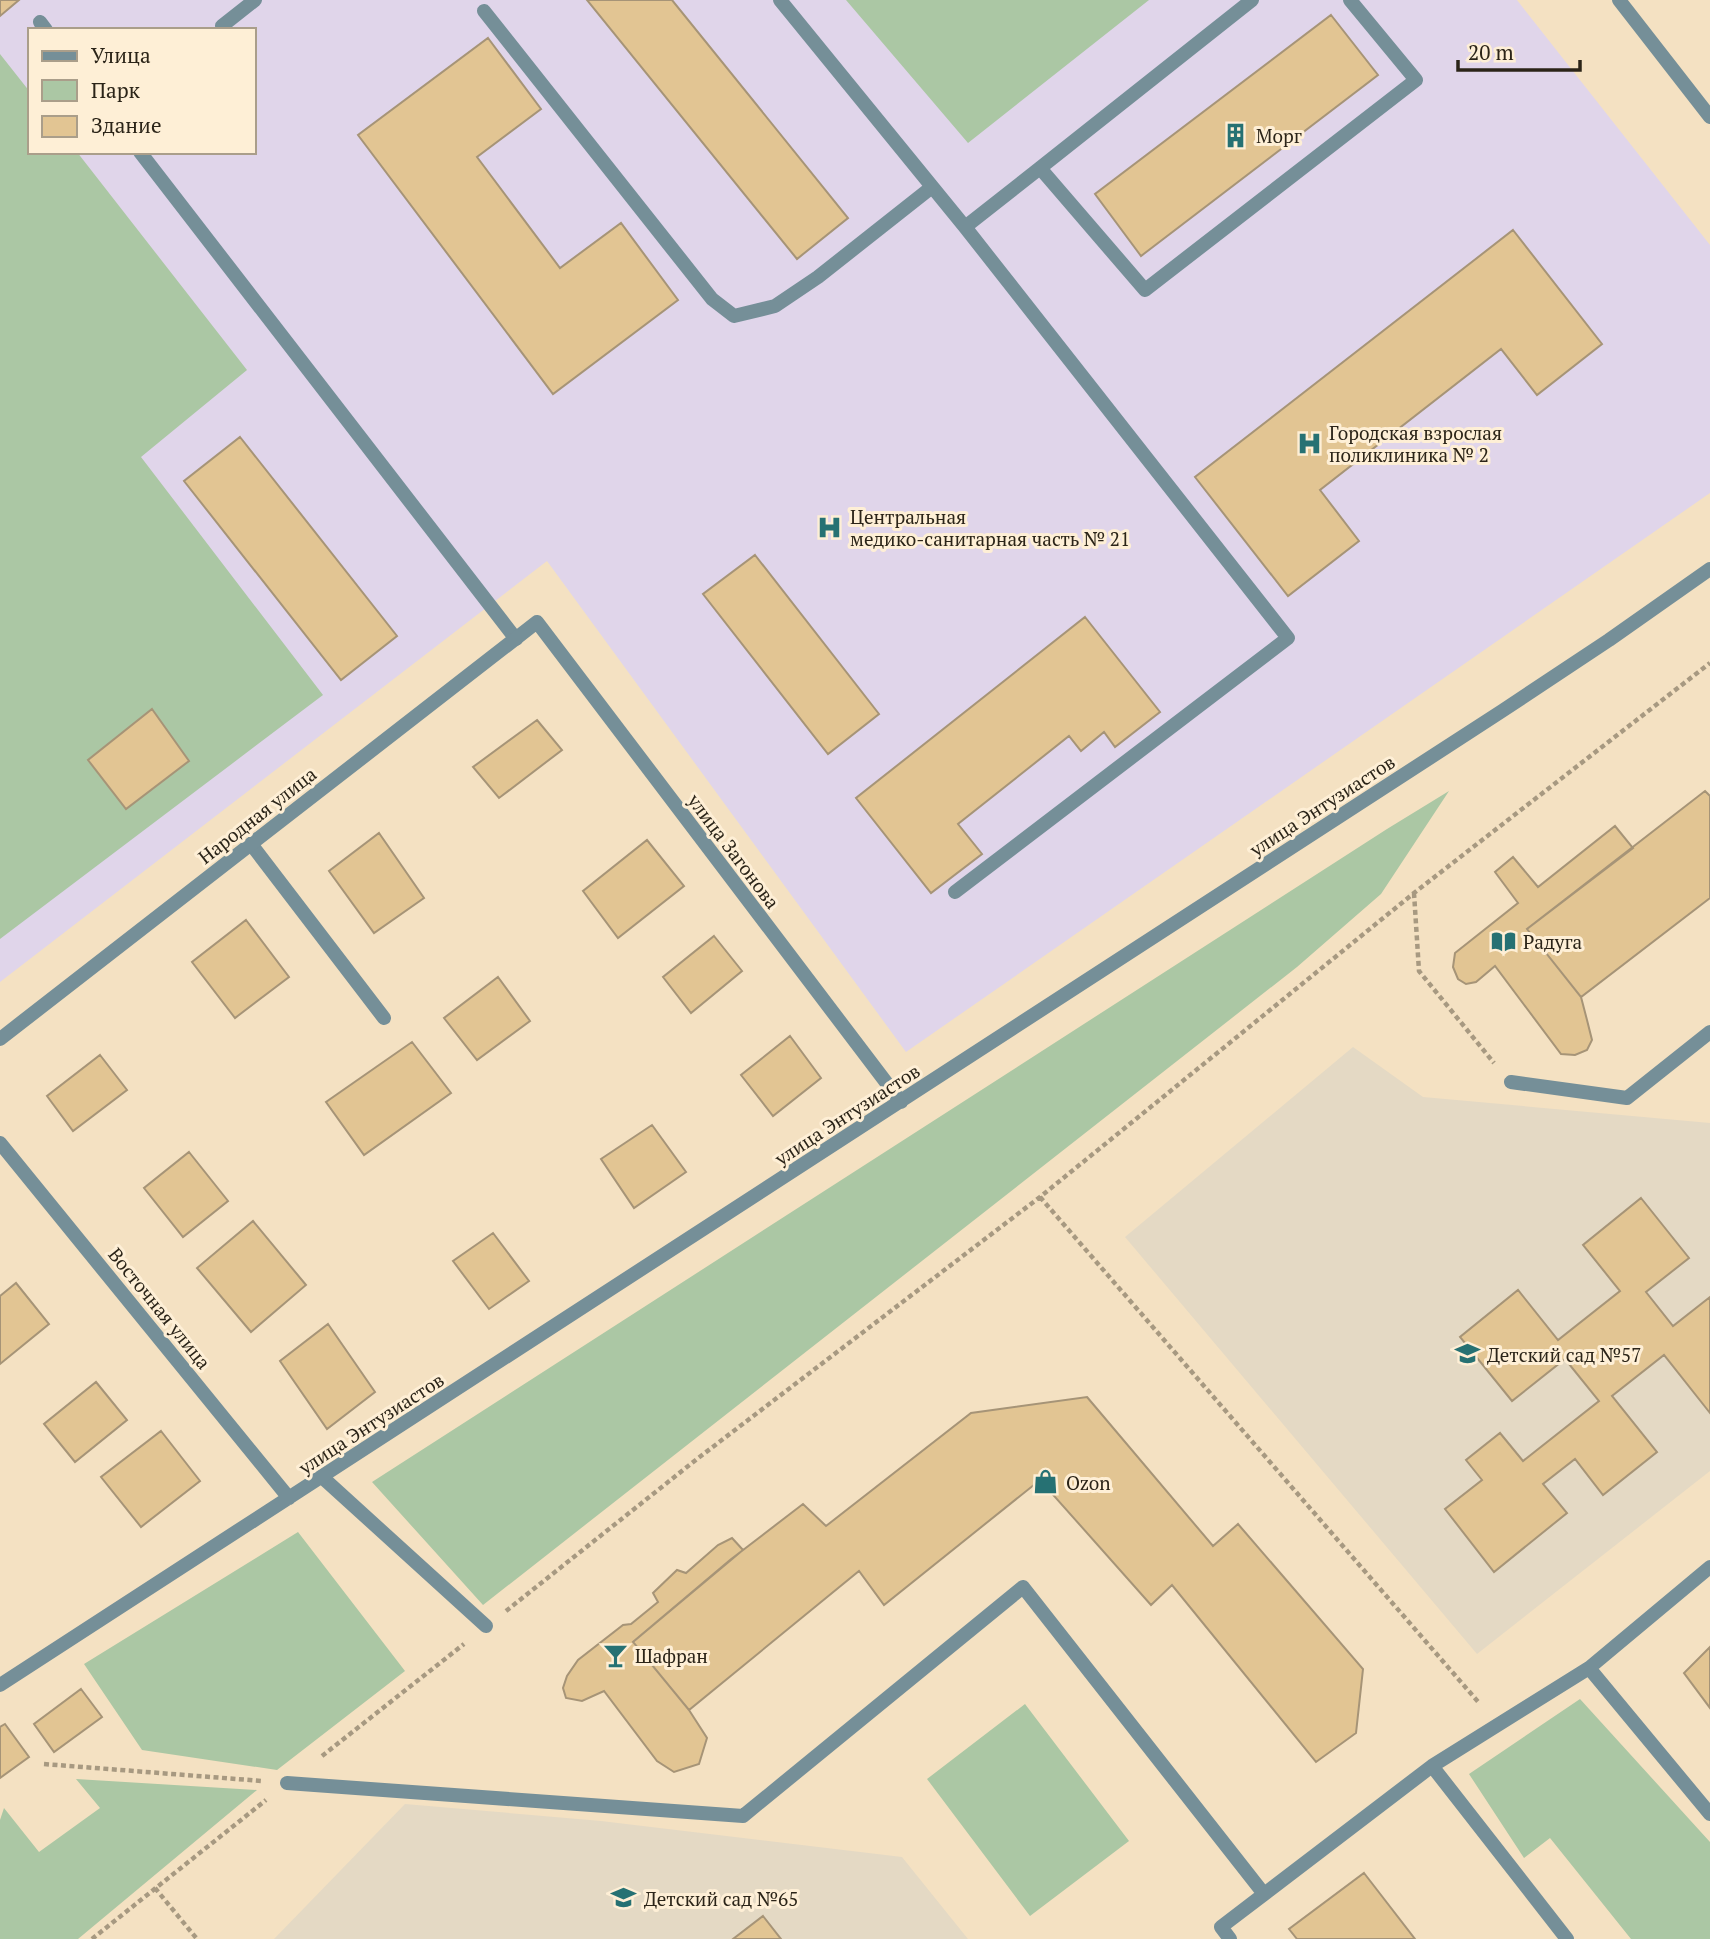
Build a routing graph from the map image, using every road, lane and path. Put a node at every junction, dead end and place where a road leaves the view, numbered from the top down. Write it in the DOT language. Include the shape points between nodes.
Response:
graph roads {
  1 [pos="255,0"];
  2 [pos="780,0"];
  3 [pos="1252,0"];
  4 [pos="1350,0"];
  5 [pos="1619,0"];
  6 [pos="484,11"];
  7 [pos="222,26"];
  8 [pos="1710,117"];
  9 [pos="142,154"];
  10 [pos="1040,168"];
  11 [pos="932,187"];
  12 [pos="965,227"];
  13 [pos="1710,569"];
  14 [pos="537,622"];
  15 [pos="516,639"];
  16 [pos="1710,663"];
  17 [pos="251,844"];
  18 [pos="955,892"];
  19 [pos="1413,893"];
  20 [pos="384,1018"];
  21 [pos="1710,1032"];
  22 [pos="0,1039"];
  23 [pos="1511,1082"];
  24 [pos="901,1102"];
  25 [pos="0,1143"];
  26 [pos="1041,1197"];
  27 [pos="322,1477"];
  28 [pos="289,1498"];
  29 [pos="1710,1567"];
  30 [pos="486,1626"];
  31 [pos="1589,1668"];
  32 [pos="0,1685"];
  33 [pos="1499,1725"];
  34 [pos="44,1764"];
  35 [pos="1432,1766"];
  36 [pos="287,1783"];
  37 [pos="1710,1814"];
  38 [pos="155,1888"];
  39 [pos="1264,1894"];
  40 [pos="92,1939"];
  41 [pos="197,1939"];
  42 [pos="1230,1939"];
  43 [pos="1567,1939"];
  1 -- 7 [label="street"];
  2 -- 11 [label="street"];
  3 -- 10 [label="street"];
  4 -- 10 [label="street" via="1416,80 1146,290"];
  5 -- 8 [label="street"];
  6 -- 11 [label="street" via="712,299 734,316 775,306"];
  9 -- 15 [label="street"];
  10 -- 12 [label="street"];
  11 -- 12 [label="street"];
  12 -- 18 [label="street" via="1288,638"];
  13 -- 24 [label="street, улица Энтузиастов" via="1502,711"];
  14 -- 15 [label="street, Народная улица"];
  14 -- 24 [label="street, улица Загонова"];
  15 -- 17 [label="street, Народная улица"];
  16 -- 19 [label="path"];
  17 -- 20 [label="street"];
  17 -- 22 [label="street, Народная улица"];
  19 -- 23 [label="path" via="1419,971"];
  19 -- 26 [label="path"];
  21 -- 23 [label="street" via="1627,1098"];
  24 -- 27 [label="street, улица Энтузиастов"];
  25 -- 28 [label="street, Восточная улица"];
  26 -- 30 [label="path"];
  26 -- 33 [label="path"];
  27 -- 28 [label="street, улица Энтузиастов"];
  27 -- 30 [label="street"];
  28 -- 32 [label="street, улица Энтузиастов"];
  29 -- 31 [label="street"];
  30 -- 36 [label="path"];
  31 -- 33 [label="street"];
  31 -- 37 [label="street"];
  33 -- 35 [label="street"];
  34 -- 36 [label="path"];
  35 -- 39 [label="street"];
  35 -- 43 [label="street"];
  36 -- 38 [label="path"];
  36 -- 39 [label="street" via="743,1816 1023,1587"];
  38 -- 40 [label="path"];
  38 -- 41 [label="path"];
  39 -- 42 [label="street" via="1221,1927"];
}
